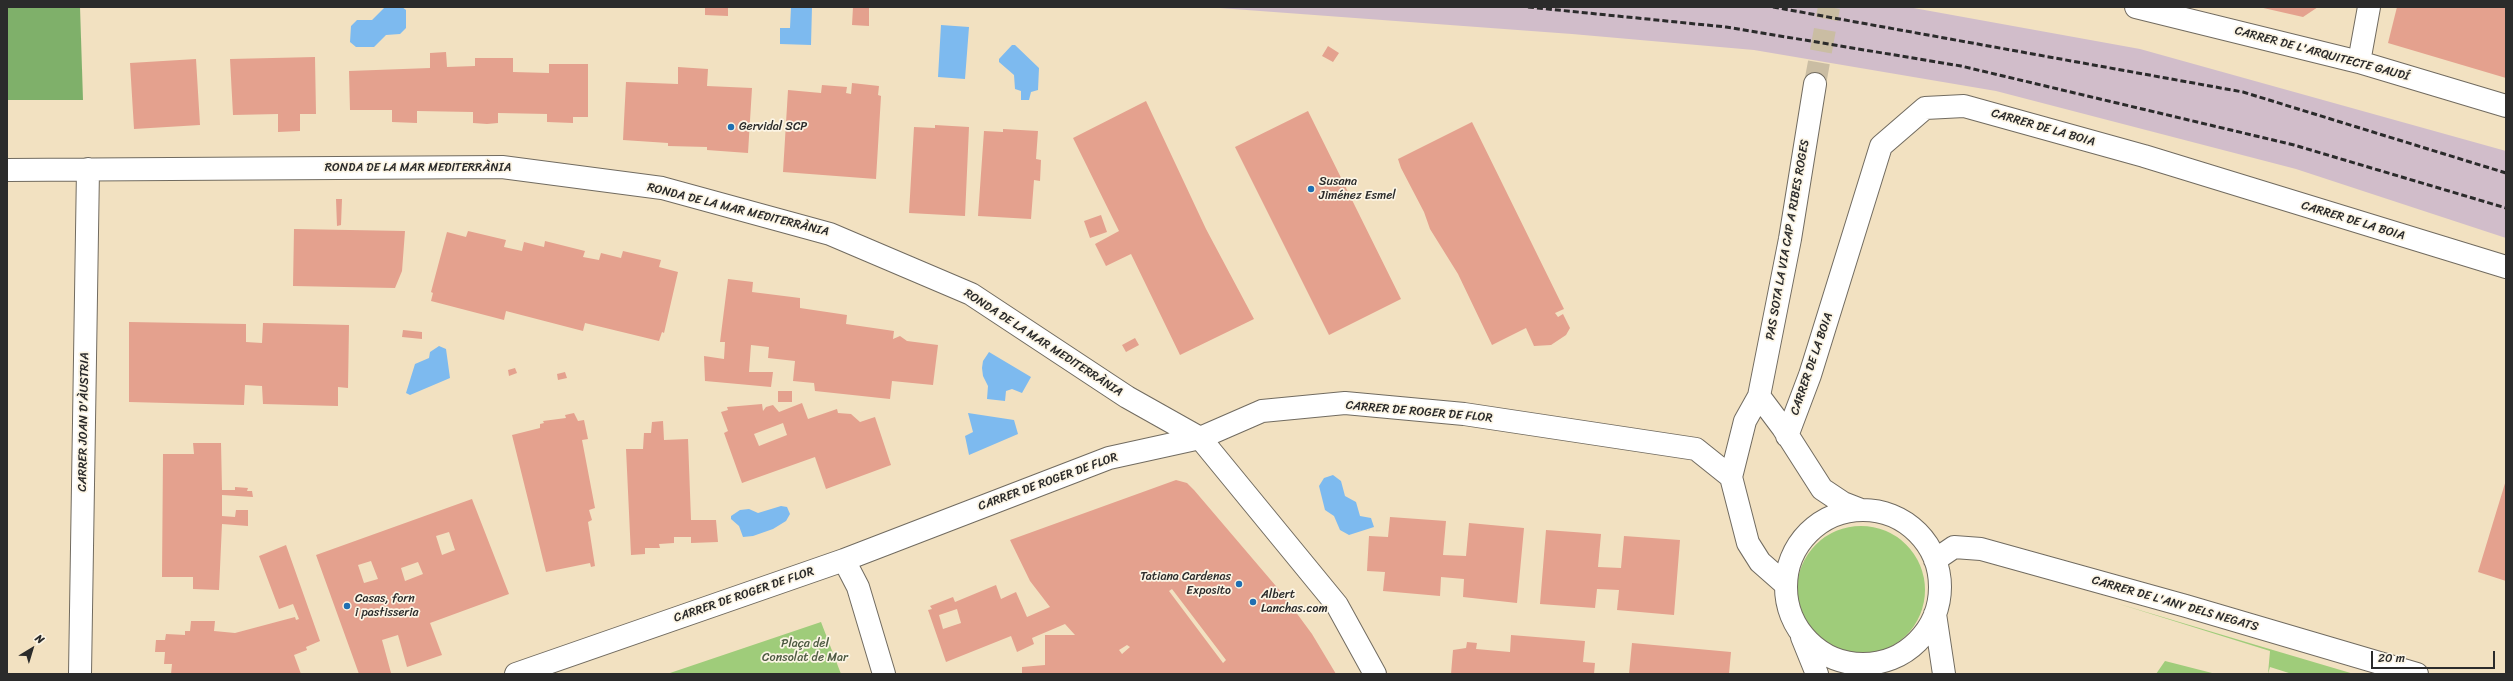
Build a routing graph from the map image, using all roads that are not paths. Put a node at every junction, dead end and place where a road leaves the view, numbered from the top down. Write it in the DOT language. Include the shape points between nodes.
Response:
graph roads {
  1 [pos="2136,7"];
  2 [pos="2369,7"];
  3 [pos="2359,62"];
  4 [pos="1814,84"];
  5 [pos="2506,106"];
  6 [pos="88,169"];
  7 [pos="7,170"];
  8 [pos="2506,267"];
  9 [pos="1759,396"];
  10 [pos="1787,436"];
  11 [pos="1200,438"];
  12 [pos="1731,477"];
  13 [pos="1861,510"];
  14 [pos="844,560"];
  15 [pos="1935,560"];
  16 [pos="1785,584"];
  17 [pos="1935,614"];
  18 [pos="1800,634"];
  19 [pos="80,674"];
  20 [pos="516,674"];
  21 [pos="884,674"];
  22 [pos="1375,674"];
  23 [pos="1817,674"];
  24 [pos="1944,674"];
  25 [pos="2417,674"];
  1 -- 3 [label="street, CARRER DE L'ARQUITECTE GAUDÍ"];
  2 -- 3 [label="street"];
  3 -- 5 [label="street, CARRER DE L'ARQUITECTE GAUDÍ"];
  4 -- 9 [label="street, PAS SOTA LA VIA CAP A RIBES ROGES" via="1790,239"];
  6 -- 7 [label="street, RONDA DE LA MAR MEDITERRÀNIA"];
  6 -- 11 [label="street, RONDA DE LA MAR MEDITERRÀNIA" via="502,167 662,188 830,234 971,294 1127,397"];
  6 -- 19 [label="street, CARRER JOAN D'ÀUSTRIA"];
  8 -- 10 [label="street, CARRER DE LA BOIA" via="2144,156 1964,106 1925,108 1881,146 1810,374"];
  9 -- 10 [label="street"];
  9 -- 12 [label="street, PAS SOTA LA VIA CAP A RIBES ROGES" via="1745,421"];
  10 -- 13 [label="street" via="1822,489 1843,503"];
  11 -- 12 [label="street, CARRER DE ROGER DE FLOR" via="1262,411 1345,404 1464,414 1696,449"];
  11 -- 14 [label="street, CARRER DE ROGER DE FLOR" via="1109,458"];
  11 -- 22 [label="street" via="1337,605"];
  12 -- 16 [label="street" via="1748,543 1760,562"];
  13 -- 15 [label="street" via="1898,518 1926,543"];
  13 -- 16 [label="street" via="1833,516 1808,532 1792,556"];
  14 -- 20 [label="street, CARRER DE ROGER DE FLOR"];
  14 -- 21 [label="street" via="858,587"];
  15 -- 17 [label="street" via="1940,590"];
  15 -- 25 [label="street, CARRER DE L'ANY DELS NEGATS" via="1954,547 1981,549"];
  16 -- 18 [label="street" via="1786,601"];
  17 -- 18 [label="street" via="1924,634 1907,651 1886,661 1862,665 1839,661 1818,650"];
  17 -- 24 [label="street"];
  18 -- 23 [label="street"];
}
